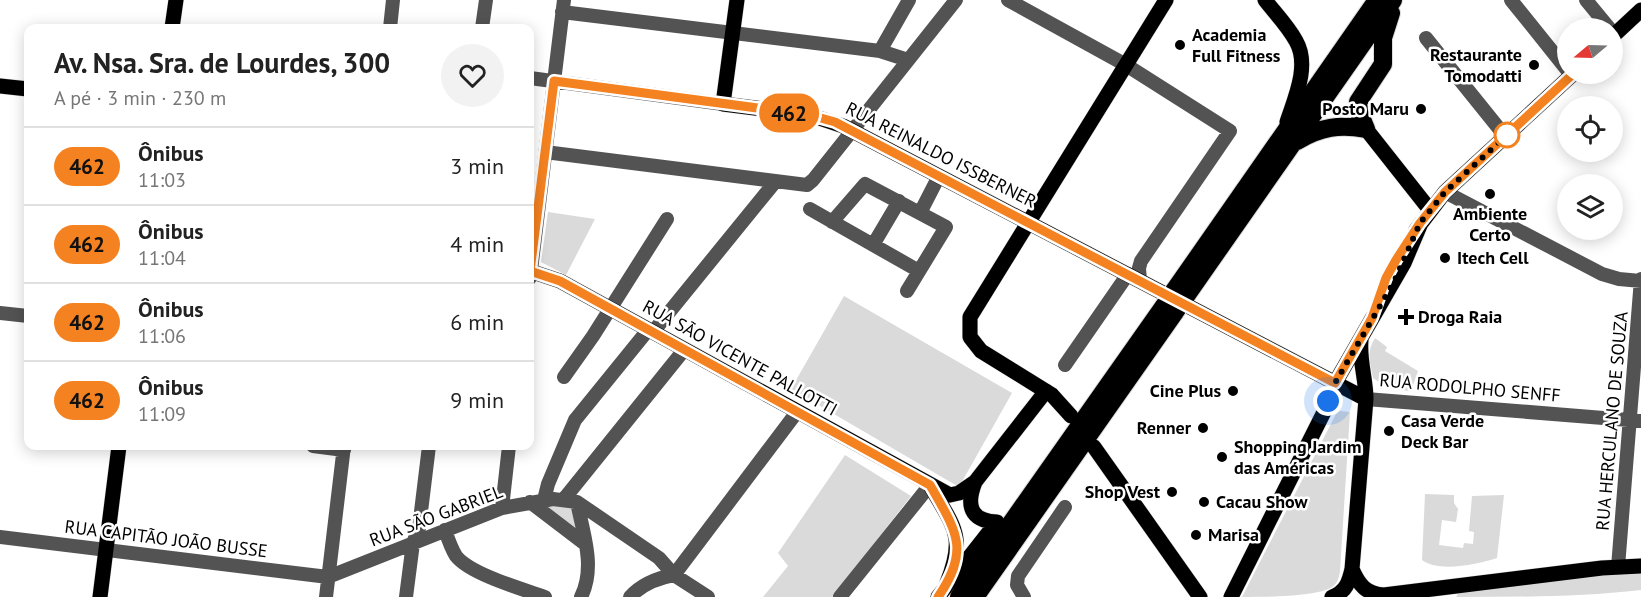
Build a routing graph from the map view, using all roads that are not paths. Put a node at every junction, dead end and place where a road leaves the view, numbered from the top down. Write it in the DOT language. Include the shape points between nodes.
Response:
graph roads {
  1 [pos="176,0"];
  2 [pos="393,0"];
  3 [pos="486,0"];
  4 [pos="737,0"];
  5 [pos="909,0"];
  6 [pos="956,0"];
  7 [pos="1008,0"];
  8 [pos="1166,0"];
  9 [pos="1265,0"];
  10 [pos="1377,0"];
  11 [pos="1394,0"];
  12 [pos="1511,0"];
  13 [pos="1586,0"];
  14 [pos="563,6"];
  15 [pos="1641,10"];
  16 [pos="1600,18"];
  17 [pos="173,24"];
  18 [pos="390,24"];
  19 [pos="483,24"];
  20 [pos="1623,24"];
  21 [pos="732,32"];
  22 [pos="1426,38"];
  23 [pos="880,51"];
  24 [pos="1557,57"];
  25 [pos="908,60"];
  26 [pos="1126,65"];
  27 [pos="534,78"];
  28 [pos="554,81"];
  29 [pos="1559,84"];
  30 [pos="0,86"];
  31 [pos="24,89"];
  32 [pos="723,104"];
  33 [pos="1366,129"];
  34 [pos="853,130"];
  35 [pos="1505,136"];
  36 [pos="1288,138"];
  37 [pos="545,152"];
  38 [pos="939,176"];
  39 [pos="774,182"];
  40 [pos="1445,192"];
  41 [pos="899,201"];
  42 [pos="810,209"];
  43 [pos="920,213"];
  44 [pos="1425,216"];
  45 [pos="666,219"];
  46 [pos="832,222"];
  47 [pos="1028,222"];
  48 [pos="534,241"];
  49 [pos="873,245"];
  50 [pos="919,271"];
  51 [pos="534,275"];
  52 [pos="1134,278"];
  53 [pos="1641,280"];
  54 [pos="907,291"];
  55 [pos="1175,301"];
  56 [pos="610,309"];
  57 [pos="0,313"];
  58 [pos="24,316"];
  59 [pos="650,331"];
  60 [pos="1361,340"];
  61 [pos="684,350"];
  62 [pos="1065,365"];
  63 [pos="564,377"];
  64 [pos="1335,383"];
  65 [pos="1046,391"];
  66 [pos="1366,399"];
  67 [pos="797,412"];
  68 [pos="1324,412"];
  69 [pos="1071,416"];
  70 [pos="1635,421"];
  71 [pos="1094,447"];
  72 [pos="118,450"];
  73 [pos="344,450"];
  74 [pos="429,450"];
  75 [pos="509,450"];
  76 [pos="1062,450"];
  77 [pos="975,482"];
  78 [pos="930,485"];
  79 [pos="570,500"];
  80 [pos="537,501"];
  81 [pos="971,507"];
  82 [pos="1065,507"];
  83 [pos="502,508"];
  84 [pos="997,522"];
  85 [pos="952,524"];
  86 [pos="445,530"];
  87 [pos="0,537"];
  88 [pos="957,539"];
  89 [pos="412,543"];
  90 [pos="585,544"];
  91 [pos="106,550"];
  92 [pos="1641,566"];
  93 [pos="1618,567"];
  94 [pos="1352,569"];
  95 [pos="674,575"];
  96 [pos="328,578"];
  97 [pos="953,590"];
  98 [pos="100,597"];
  99 [pos="326,597"];
  100 [pos="406,597"];
  101 [pos="545,597"];
  102 [pos="581,597"];
  103 [pos="630,597"];
  104 [pos="708,597"];
  105 [pos="840,597"];
  106 [pos="938,597"];
  107 [pos="975,597"];
  108 [pos="1024,597"];
  109 [pos="1200,597"];
  110 [pos="1231,597"];
  111 [pos="1332,597"];
  1 -- 17 [label="main road"];
  2 -- 18 [label="street"];
  3 -- 19 [label="street"];
  4 -- 21 [label="main road"];
  5 -- 23 [label="street"];
  6 -- 25 [label="street"];
  7 -- 26 [label="street"];
  8 -- 26 [label="main road"];
  9 -- 36 [label="main road" via="1296,40 1301,53 1302,69"];
  10 -- 36 [label="highway"];
  11 -- 33 [label="highway" via="1383,38 1383,64 1358,102"];
  11 -- 36 [label="highway"];
  12 -- 24 [label="street"];
  13 -- 16 [label="street"];
  14 -- 21 [label="street"];
  14 -- 28 [label="street"];
  15 -- 20 [label="main road"];
  21 -- 23 [label="street"];
  21 -- 32 [label="main road"];
  22 -- 35 [label="street"];
  23 -- 25 [label="street"];
  25 -- 34 [label="street"];
  26 -- 47 [label="main road"];
  26 -- 52 [label="street" via="1230,130 1141,261"];
  27 -- 28 [label="street, RUA REINALDO ISSBERNER"];
  28 -- 32 [label="street, RUA REINALDO ISSBERNER"];
  28 -- 37 [label="street"];
  29 -- 35 [label="main road"];
  30 -- 31 [label="main road"];
  32 -- 34 [label="main road, RUA REINALDO ISSBERNER" via="810,115"];
  33 -- 36 [label="highway" via="1329,127"];
  33 -- 44 [label="main road"];
  34 -- 38 [label="main road, RUA REINALDO ISSBERNER"];
  34 -- 39 [label="street" via="807,185"];
  35 -- 40 [label="main road"];
  36 -- 55 [label="highway"];
  37 -- 39 [label="street"];
  37 -- 48 [label="street"];
  38 -- 43 [label="street"];
  38 -- 47 [label="main road, RUA REINALDO ISSBERNER"];
  39 -- 59 [label="street"];
  40 -- 44 [label="main road"];
  40 -- 53 [label="street" via="1602,274"];
  41 -- 43 [label="street"];
  41 -- 46 [label="street" via="865,184"];
  41 -- 49 [label="street"];
  42 -- 46 [label="street"];
  43 -- 50 [label="street" via="946,227"];
  44 -- 60 [label="main road"];
  45 -- 56 [label="street"];
  46 -- 49 [label="street"];
  47 -- 52 [label="main road, RUA REINALDO ISSBERNER"];
  47 -- 65 [label="main road" via="974,309 969,327 970,336 981,351"];
  49 -- 50 [label="street"];
  50 -- 54 [label="street"];
  51 -- 56 [label="main road, RUA SÃO VICENTE PALLOTTI" via="550,277"];
  52 -- 55 [label="main road, RUA REINALDO ISSBERNER"];
  52 -- 62 [label="street"];
  53 -- 70 [label="street, RUA HERCULANO DE SOUZA"];
  55 -- 64 [label="main road, RUA RODOLPHO SENFF"];
  55 -- 76 [label="highway"];
  55 -- 107 [label="highway"];
  56 -- 59 [label="main road, RUA SÃO VICENTE PALLOTTI"];
  56 -- 63 [label="street"];
  57 -- 58 [label="street"];
  59 -- 61 [label="main road, RUA SÃO VICENTE PALLOTTI"];
  59 -- 80 [label="street" via="575,420"];
  60 -- 64 [label="main road"];
  60 -- 66 [label="main road"];
  61 -- 67 [label="main road, RUA SÃO VICENTE PALLOTTI"];
  61 -- 79 [label="street"];
  64 -- 66 [label="main road, RUA RODOLPHO SENFF"];
  64 -- 68 [label="main road"];
  65 -- 69 [label="main road"];
  65 -- 77 [label="main road"];
  66 -- 68 [label="main road" via="1342,399"];
  66 -- 70 [label="street, RUA RODOLPHO SENFF"];
  66 -- 94 [label="main road"];
  67 -- 78 [label="main road, RUA SÃO VICENTE PALLOTTI"];
  67 -- 95 [label="street"];
  68 -- 110 [label="main road"];
  70 -- 93 [label="street, RUA HERCULANO DE SOUZA"];
  71 -- 109 [label="main road"];
  72 -- 91 [label="main road"];
  73 -- 96 [label="street"];
  74 -- 89 [label="street" via="419,528"];
  75 -- 83 [label="street"];
  76 -- 84 [label="highway"];
  76 -- 97 [label="highway"];
  77 -- 78 [label="main road, RUA SÃO VICENTE PALLOTTI" via="955,495"];
  77 -- 81 [label="main road"];
  78 -- 85 [label="main road"];
  78 -- 105 [label="street"];
  79 -- 80 [label="street, RUA SÃO GABRIEL"];
  79 -- 90 [label="street"];
  79 -- 95 [label="street" via="659,558"];
  80 -- 83 [label="street, RUA SÃO GABRIEL"];
  80 -- 90 [label="street"];
  81 -- 84 [label="main road" via="981,520"];
  81 -- 85 [label="main road"];
  82 -- 108 [label="street" via="1018,576 1017,585"];
  83 -- 86 [label="street, RUA SÃO GABRIEL"];
  84 -- 88 [label="main road"];
  84 -- 97 [label="main road"];
  85 -- 88 [label="main road"];
  86 -- 89 [label="street, RUA SÃO GABRIEL"];
  86 -- 101 [label="street" via="455,554 465,564"];
  87 -- 91 [label="street, RUA CAPITÃO JOÃO BUSSE"];
  88 -- 97 [label="main road"];
  89 -- 96 [label="street, RUA SÃO GABRIEL"];
  89 -- 100 [label="street"];
  90 -- 102 [label="street" via="589,569"];
  91 -- 96 [label="street, RUA CAPITÃO JOÃO BUSSE"];
  91 -- 98 [label="main road"];
  92 -- 93 [label="main road"];
  93 -- 94 [label="main road" via="1384,595 1362,587"];
  94 -- 111 [label="main road" via="1347,586"];
  95 -- 103 [label="street" via="644,585"];
  95 -- 104 [label="street"];
  96 -- 99 [label="street"];
  97 -- 106 [label="main road"];
}
